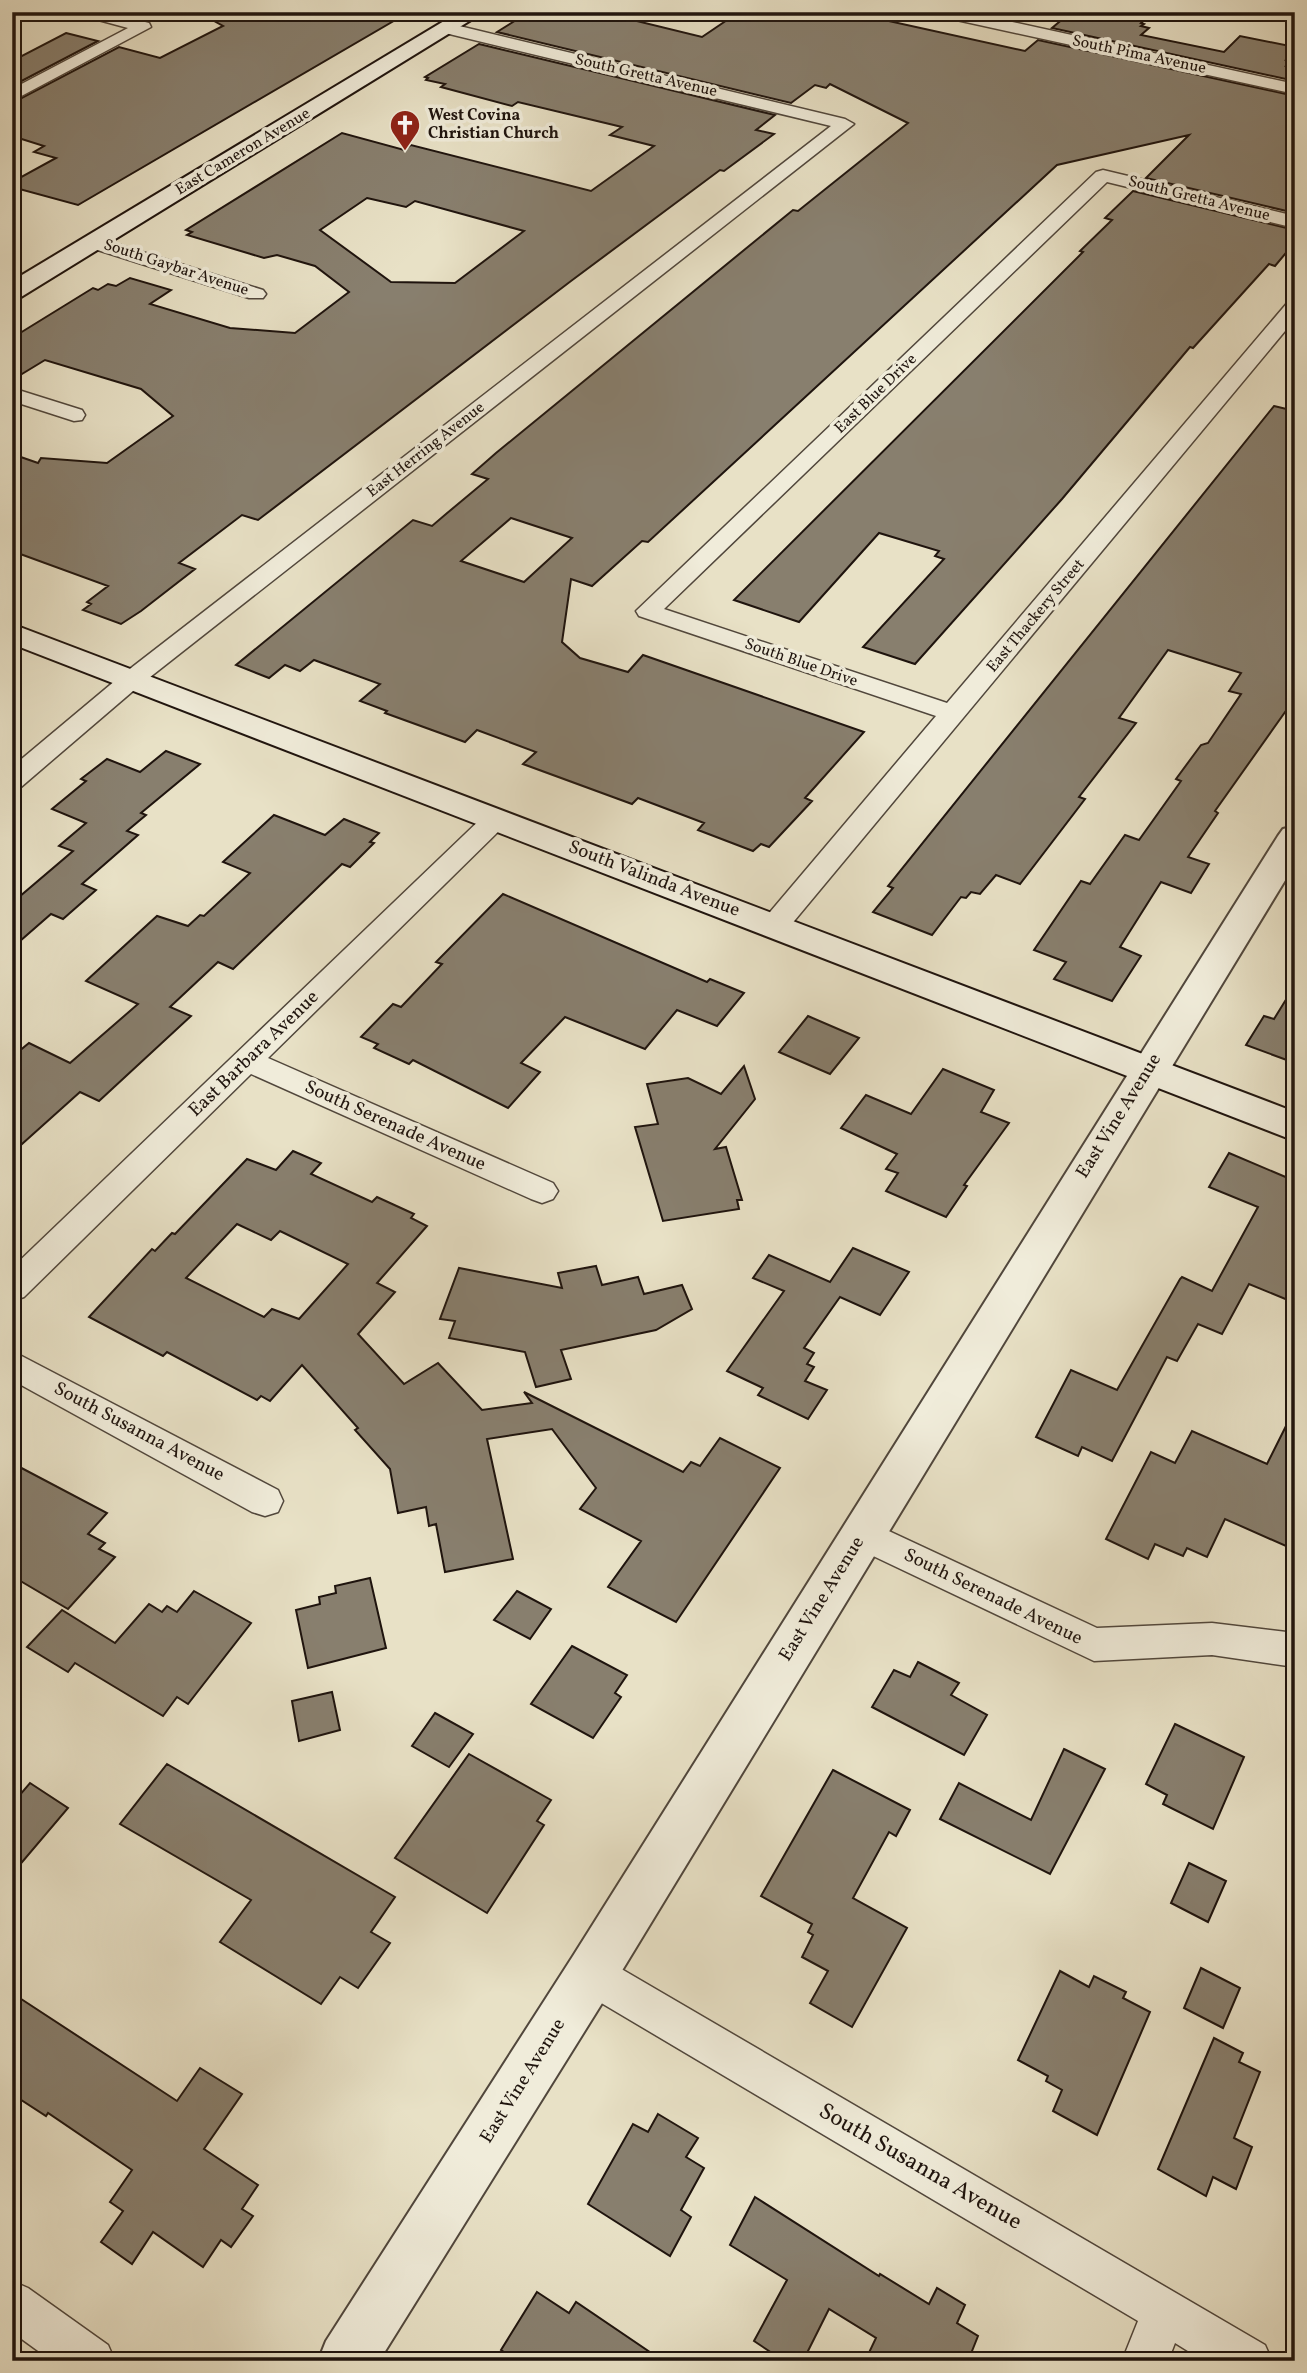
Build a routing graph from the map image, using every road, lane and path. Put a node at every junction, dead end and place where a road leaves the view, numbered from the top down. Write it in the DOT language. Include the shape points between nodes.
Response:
graph roads {
  1 [pos="86,12"];
  2 [pos="474,12"];
  3 [pos="943,12"];
  4 [pos="1014,12"];
  5 [pos="999,24"];
  6 [pos="447,29"];
  7 [pos="1295,89"];
  8 [pos="12,96"];
  9 [pos="845,124"];
  10 [pos="1103,176"];
  11 [pos="1295,222"];
  12 [pos="95,243"];
  13 [pos="12,292"];
  14 [pos="256,293"];
  15 [pos="1295,306"];
  16 [pos="12,394"];
  17 [pos="74,415"];
  18 [pos="648,611"];
  19 [pos="12,634"];
  20 [pos="131,680"];
  21 [pos="954,714"];
  22 [pos="12,781"];
  23 [pos="496,819"];
  24 [pos="1295,836"];
  25 [pos="775,925"];
  26 [pos="247,1061"];
  27 [pos="1147,1070"];
  28 [pos="1295,1127"];
  29 [pos="542,1191"];
  30 [pos="12,1288"];
  31 [pos="12,1364"];
  32 [pos="265,1501"];
  33 [pos="863,1534"];
  34 [pos="1295,1650"];
  35 [pos="591,1974"];
  36 [pos="12,2304"];
  37 [pos="1165,2311"];
  38 [pos="92,2361"];
  39 [pos="346,2361"];
  40 [pos="1145,2361"];
  41 [pos="1249,2361"];
  1 -- 8 [label="street" via="143,27"];
  2 -- 6 [label="main road, East Cameron Avenue"];
  3 -- 5 [label="street, South Pima Avenue"];
  4 -- 5 [label="street"];
  5 -- 7 [label="street, South Pima Avenue"];
  6 -- 9 [label="street, South Gretta Avenue"];
  6 -- 12 [label="main road, East Cameron Avenue"];
  9 -- 20 [label="street, East Herring Avenue"];
  10 -- 11 [label="street, South Gretta Avenue"];
  10 -- 18 [label="street, East Blue Drive"];
  12 -- 13 [label="main road, East Cameron Avenue"];
  12 -- 14 [label="street, South Gaybar Avenue"];
  15 -- 21 [label="street, East Thackery Street"];
  16 -- 17 [label="street"];
  18 -- 21 [label="street, South Blue Drive"];
  19 -- 20 [label="main road, South Valinda Avenue"];
  20 -- 22 [label="street, East Herring Avenue"];
  20 -- 23 [label="main road, South Valinda Avenue"];
  21 -- 25 [label="street, East Thackery Street"];
  23 -- 25 [label="main road, South Valinda Avenue"];
  23 -- 26 [label="street, East Barbara Avenue"];
  24 -- 27 [label="main road, East Vine Avenue"];
  25 -- 27 [label="main road, South Valinda Avenue"];
  26 -- 29 [label="street, South Serenade Avenue"];
  26 -- 30 [label="street, East Barbara Avenue"];
  27 -- 28 [label="main road, South Valinda Avenue"];
  27 -- 33 [label="main road, East Vine Avenue"];
  31 -- 32 [label="street, South Susanna Avenue"];
  33 -- 34 [label="street, South Serenade Avenue" via="1094,1645 1212,1639"];
  33 -- 35 [label="main road, East Vine Avenue"];
  35 -- 37 [label="street, South Susanna Avenue"];
  35 -- 39 [label="main road, East Vine Avenue"];
  36 -- 38 [label="street"];
  37 -- 40 [label="street"];
  37 -- 41 [label="street, South Susanna Avenue"];
}
